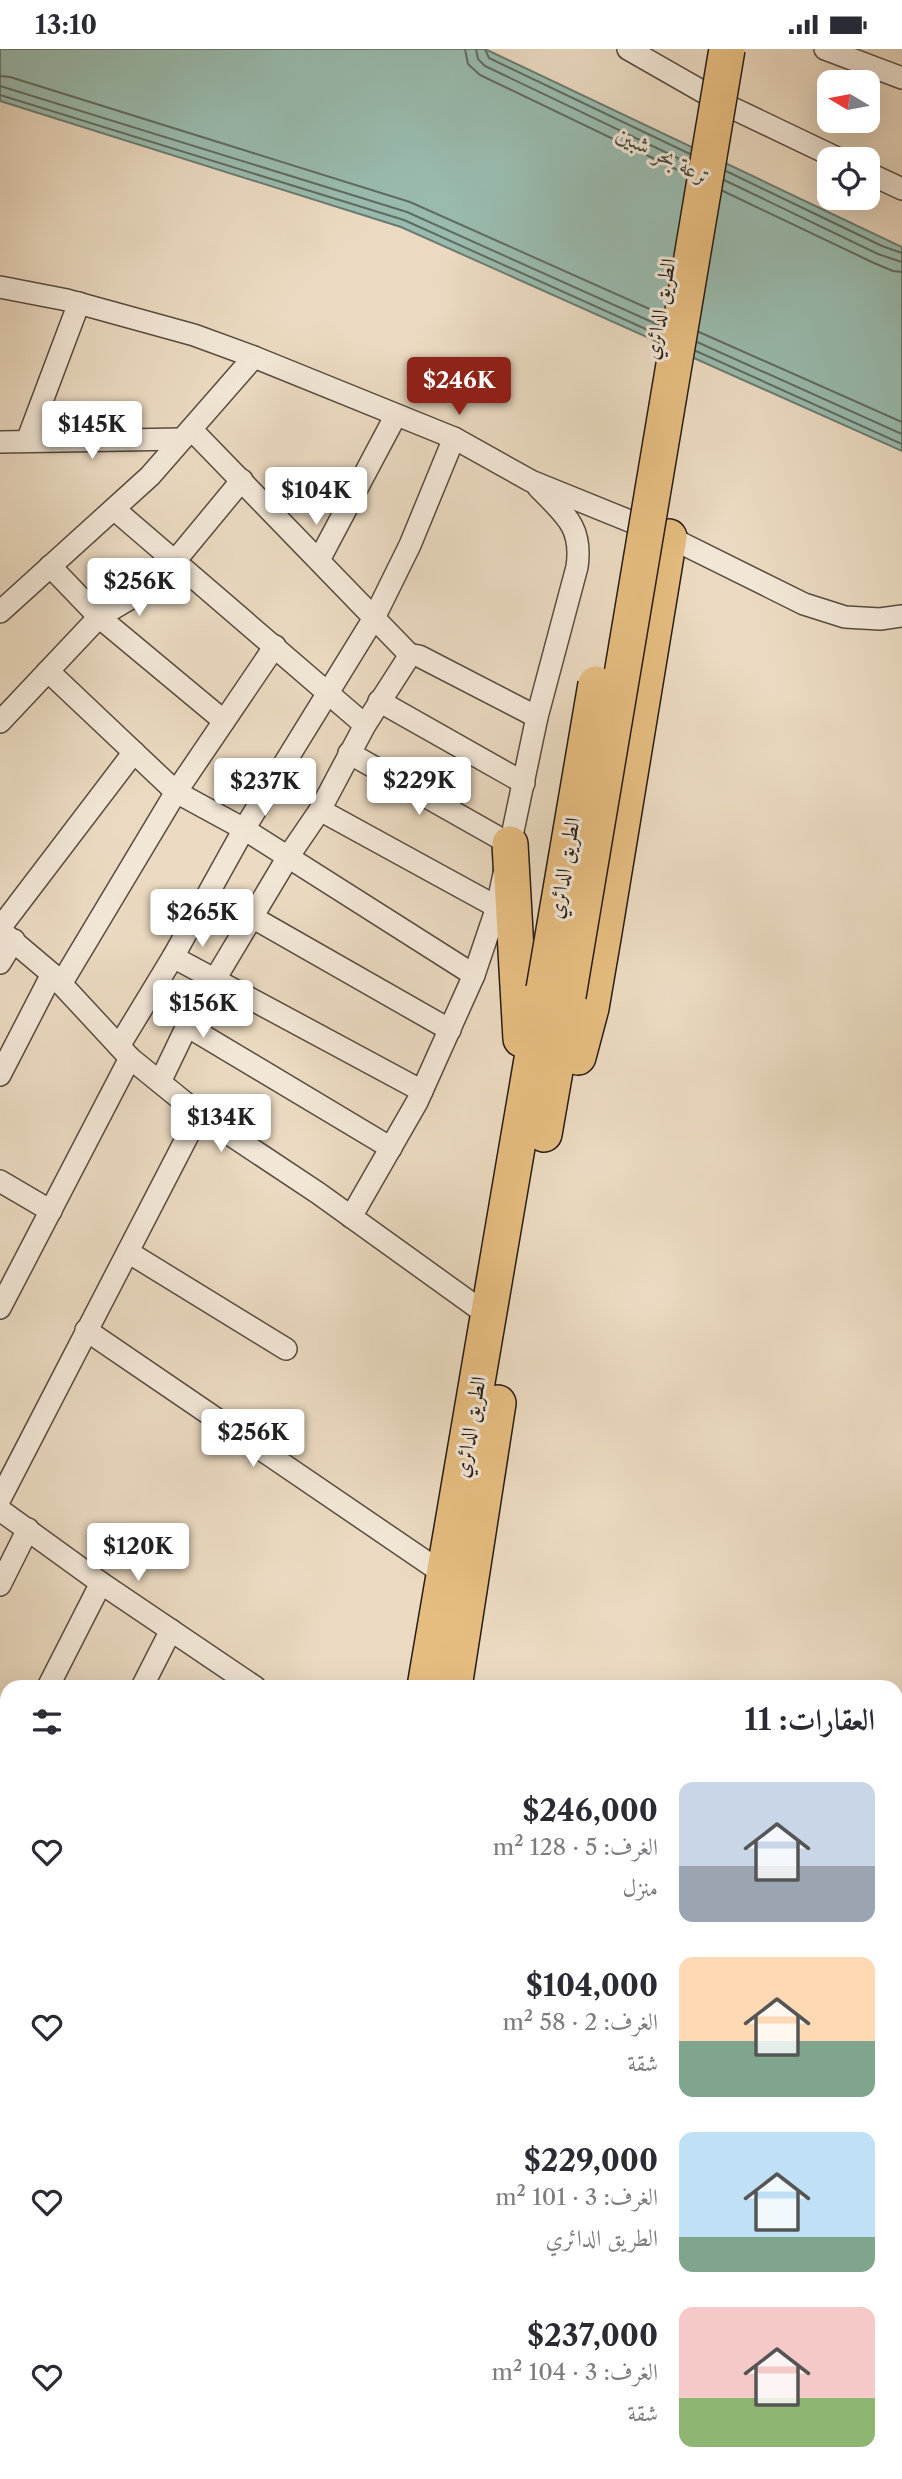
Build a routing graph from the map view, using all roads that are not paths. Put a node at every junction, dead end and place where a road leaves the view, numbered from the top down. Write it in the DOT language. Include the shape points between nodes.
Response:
graph roads {
  1 [pos="628,49"];
  2 [pos="704,49"];
  3 [pos="727,49"];
  4 [pos="738,49"];
  5 [pos="825,49"];
  6 [pos="902,78"];
  7 [pos="726,106"];
  8 [pos="817,149"];
  9 [pos="880,179"];
  10 [pos="902,189"];
  11 [pos="0,286"];
  12 [pos="79,303"];
  13 [pos="254,357"];
  14 [pos="396,415"];
  15 [pos="187,434"];
  16 [pos="454,438"];
  17 [pos="27,441"];
  18 [pos="0,442"];
  19 [pos="242,480"];
  20 [pos="531,481"];
  21 [pos="114,509"];
  22 [pos="669,537"];
  23 [pos="319,560"];
  24 [pos="174,561"];
  25 [pos="50,566"];
  26 [pos="0,613"];
  27 [pos="902,616"];
  28 [pos="99,617"];
  29 [pos="374,618"];
  30 [pos="275,646"];
  31 [pos="411,656"];
  32 [pos="48,671"];
  33 [pos="327,693"];
  34 [pos="379,701"];
  35 [pos="537,717"];
  36 [pos="224,721"];
  37 [pos="0,722"];
  38 [pos="365,725"];
  39 [pos="134,752"];
  40 [pos="349,753"];
  41 [pos="524,783"];
  42 [pos="176,792"];
  43 [pos="320,810"];
  44 [pos="244,829"];
  45 [pos="510,844"];
  46 [pos="288,857"];
  47 [pos="497,907"];
  48 [pos="252,917"];
  49 [pos="5,933"];
  50 [pos="173,957"];
  51 [pos="0,963"];
  52 [pos="474,975"];
  53 [pos="57,979"];
  54 [pos="215,980"];
  55 [pos="556,992"];
  56 [pos="187,1026"];
  57 [pos="450,1030"];
  58 [pos="125,1052"];
  59 [pos="0,1075"];
  60 [pos="160,1082"];
  61 [pos="422,1091"];
  62 [pos="536,1109"];
  63 [pos="200,1114"];
  64 [pos="391,1148"];
  65 [pos="0,1181"];
  66 [pos="51,1211"];
  67 [pos="351,1217"];
  68 [pos="128,1252"];
  69 [pos="0,1308"];
  70 [pos="489,1316"];
  71 [pos="86,1330"];
  72 [pos="286,1349"];
  73 [pos="0,1499"];
  74 [pos="0,1510"];
  75 [pos="28,1529"];
  76 [pos="444,1574"];
  77 [pos="101,1583"];
  78 [pos="0,1585"];
  79 [pos="170,1630"];
  80 [pos="52,1680"];
  81 [pos="145,1680"];
  82 [pos="245,1680"];
  83 [pos="426,1680"];
  84 [pos="454,1680"];
  1 -- 7 [label="street"];
  2 -- 55 [label="highway, الطريق الدائري, bridge"];
  3 -- 55 [label="highway, الطريق الدائري, bridge"];
  4 -- 7 [label="street"];
  5 -- 6 [label="street"];
  7 -- 8 [label="street"];
  9 -- 10 [label="street"];
  11 -- 12 [label="street"];
  12 -- 13 [label="street"];
  12 -- 17 [label="street"];
  13 -- 14 [label="street"];
  13 -- 15 [label="street"];
  14 -- 16 [label="street"];
  14 -- 23 [label="street"];
  15 -- 17 [label="street"];
  15 -- 19 [label="street"];
  15 -- 21 [label="street"];
  16 -- 20 [label="street"];
  16 -- 29 [label="street"];
  17 -- 18 [label="street"];
  19 -- 23 [label="street"];
  19 -- 24 [label="street"];
  20 -- 22 [label="street"];
  20 -- 35 [label="street" via="569,519 578,535 579,551"];
  21 -- 24 [label="street"];
  21 -- 25 [label="street"];
  22 -- 27 [label="street" via="804,604 845,617"];
  22 -- 62 [label="highway" via="591,1009 566,1090"];
  23 -- 29 [label="street"];
  24 -- 28 [label="street" via="131,598"];
  24 -- 30 [label="street"];
  25 -- 26 [label="street"];
  25 -- 28 [label="street"];
  28 -- 32 [label="street"];
  28 -- 36 [label="street"];
  29 -- 31 [label="street"];
  29 -- 33 [label="street"];
  30 -- 33 [label="street"];
  30 -- 36 [label="street"];
  31 -- 34 [label="street"];
  31 -- 35 [label="street"];
  32 -- 37 [label="street"];
  32 -- 39 [label="street"];
  33 -- 38 [label="street"];
  33 -- 44 [label="street"];
  34 -- 38 [label="street"];
  34 -- 41 [label="street"];
  35 -- 41 [label="street"];
  36 -- 42 [label="street"];
  38 -- 40 [label="street"];
  39 -- 42 [label="street"];
  39 -- 49 [label="street"];
  40 -- 43 [label="street"];
  40 -- 45 [label="street"];
  41 -- 45 [label="street"];
  42 -- 44 [label="street"];
  42 -- 53 [label="street"];
  43 -- 46 [label="street"];
  43 -- 47 [label="street"];
  44 -- 46 [label="street"];
  44 -- 50 [label="street"];
  45 -- 47 [label="street"];
  45 -- 62 [label="highway"];
  46 -- 48 [label="street"];
  46 -- 52 [label="street"];
  47 -- 52 [label="street"];
  48 -- 54 [label="street"];
  48 -- 57 [label="street"];
  49 -- 51 [label="street"];
  49 -- 53 [label="street"];
  50 -- 54 [label="street"];
  50 -- 58 [label="street"];
  52 -- 57 [label="street"];
  53 -- 58 [label="street"];
  53 -- 59 [label="street"];
  54 -- 56 [label="street"];
  54 -- 61 [label="street"];
  55 -- 62 [label="highway, الطريق الدائري"];
  56 -- 60 [label="street"];
  56 -- 64 [label="street"];
  57 -- 61 [label="street"];
  58 -- 60 [label="street"];
  58 -- 66 [label="street"];
  60 -- 63 [label="street"];
  61 -- 64 [label="street"];
  62 -- 70 [label="highway, الطريق الدائري"];
  62 -- 84 [label="highway, الطريق الدائري" via="503,1370"];
  63 -- 67 [label="street"];
  63 -- 68 [label="street"];
  64 -- 67 [label="street"];
  65 -- 66 [label="street"];
  66 -- 69 [label="street"];
  67 -- 70 [label="street"];
  68 -- 71 [label="street"];
  68 -- 72 [label="street"];
  70 -- 76 [label="highway, الطريق الدائري"];
  71 -- 73 [label="street"];
  71 -- 76 [label="street"];
  74 -- 75 [label="street"];
  75 -- 77 [label="street"];
  75 -- 78 [label="street"];
  76 -- 83 [label="highway, الطريق الدائري"];
  77 -- 79 [label="street"];
  77 -- 80 [label="street"];
  79 -- 81 [label="street"];
  79 -- 82 [label="street"];
}
